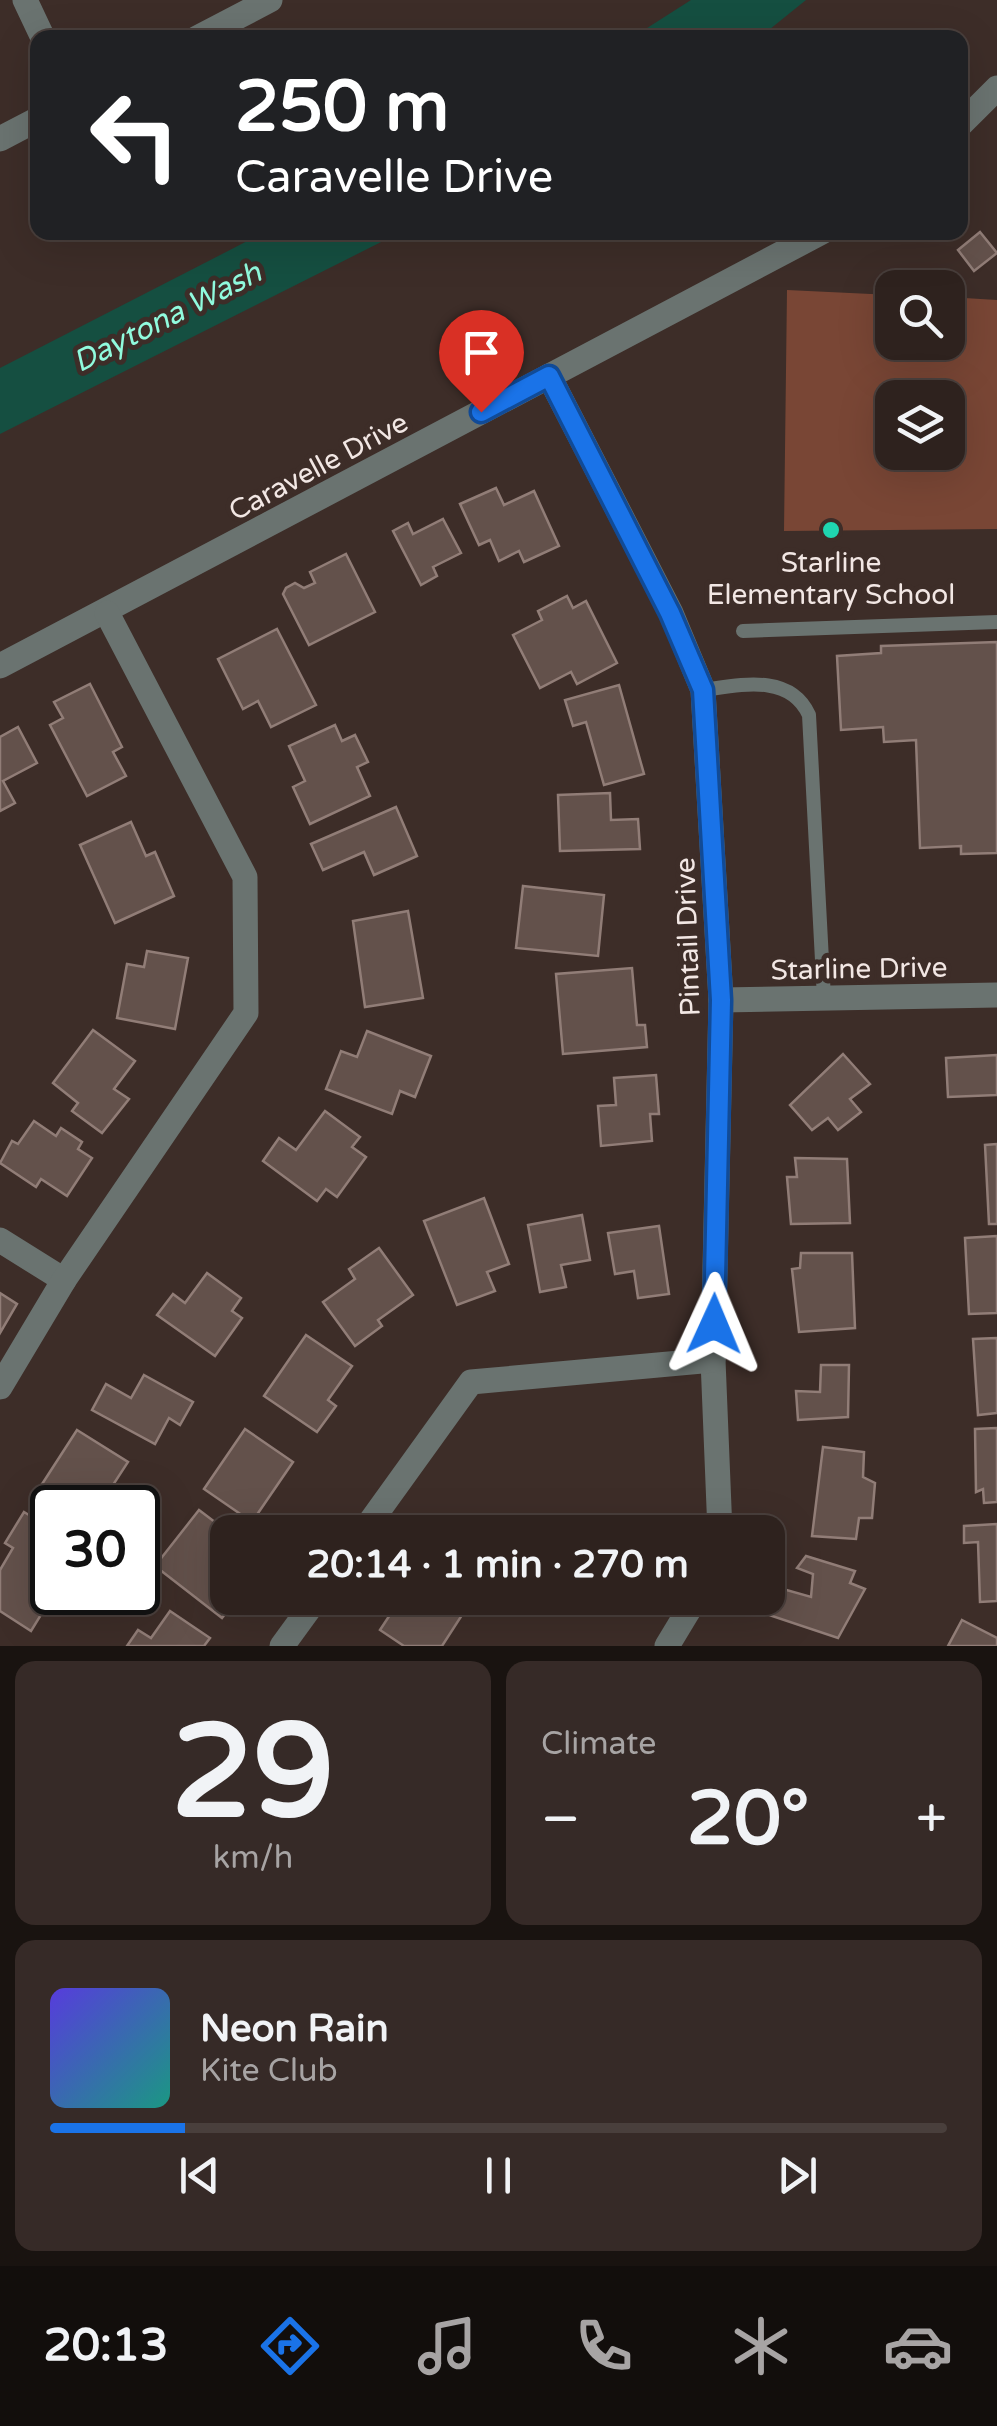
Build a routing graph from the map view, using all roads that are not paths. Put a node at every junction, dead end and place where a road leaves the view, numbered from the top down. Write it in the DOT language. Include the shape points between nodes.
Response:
graph roads {
  1 [pos="25,0"];
  2 [pos="270,0"];
  3 [pos="39,30"];
  4 [pos="212,30"];
  5 [pos="997,88"];
  6 [pos="968,117"];
  7 [pos="30,124"];
  8 [pos="0,139"];
  9 [pos="807,240"];
  10 [pos="549,376"];
  11 [pos="106,613"];
  12 [pos="997,622"];
  13 [pos="743,631"];
  14 [pos="0,666"];
  15 [pos="703,690"];
  16 [pos="997,995"];
  17 [pos="824,998"];
  18 [pos="721,1000"];
  19 [pos="0,1240"];
  20 [pos="64,1280"];
  21 [pos="713,1360"];
  22 [pos="0,1387"];
  23 [pos="376,1515"];
  24 [pos="719,1515"];
  25 [pos="305,1615"];
  26 [pos="686,1615"];
  27 [pos="282,1646"];
  28 [pos="667,1646"];
  1 -- 3 [label="street"];
  2 -- 4 [label="street"];
  5 -- 6 [label="street"];
  7 -- 8 [label="street"];
  9 -- 10 [label="street, Caravelle Drive"];
  10 -- 11 [label="street, Caravelle Drive"];
  10 -- 15 [label="street, Pintail Drive"];
  11 -- 14 [label="street, Caravelle Drive"];
  11 -- 20 [label="street" via="245,877 246,1013"];
  12 -- 13 [label="lane"];
  15 -- 17 [label="lane" via="778,687 810,715"];
  15 -- 18 [label="street, Pintail Drive"];
  16 -- 17 [label="street, Starline Drive"];
  17 -- 18 [label="street, Starline Drive"];
  18 -- 21 [label="street, Pintail Drive"];
  19 -- 20 [label="street"];
  20 -- 22 [label="street"];
  21 -- 23 [label="street" via="472,1382"];
  21 -- 24 [label="street, Pintail Drive"];
  25 -- 27 [label="street"];
  26 -- 28 [label="street"];
}
